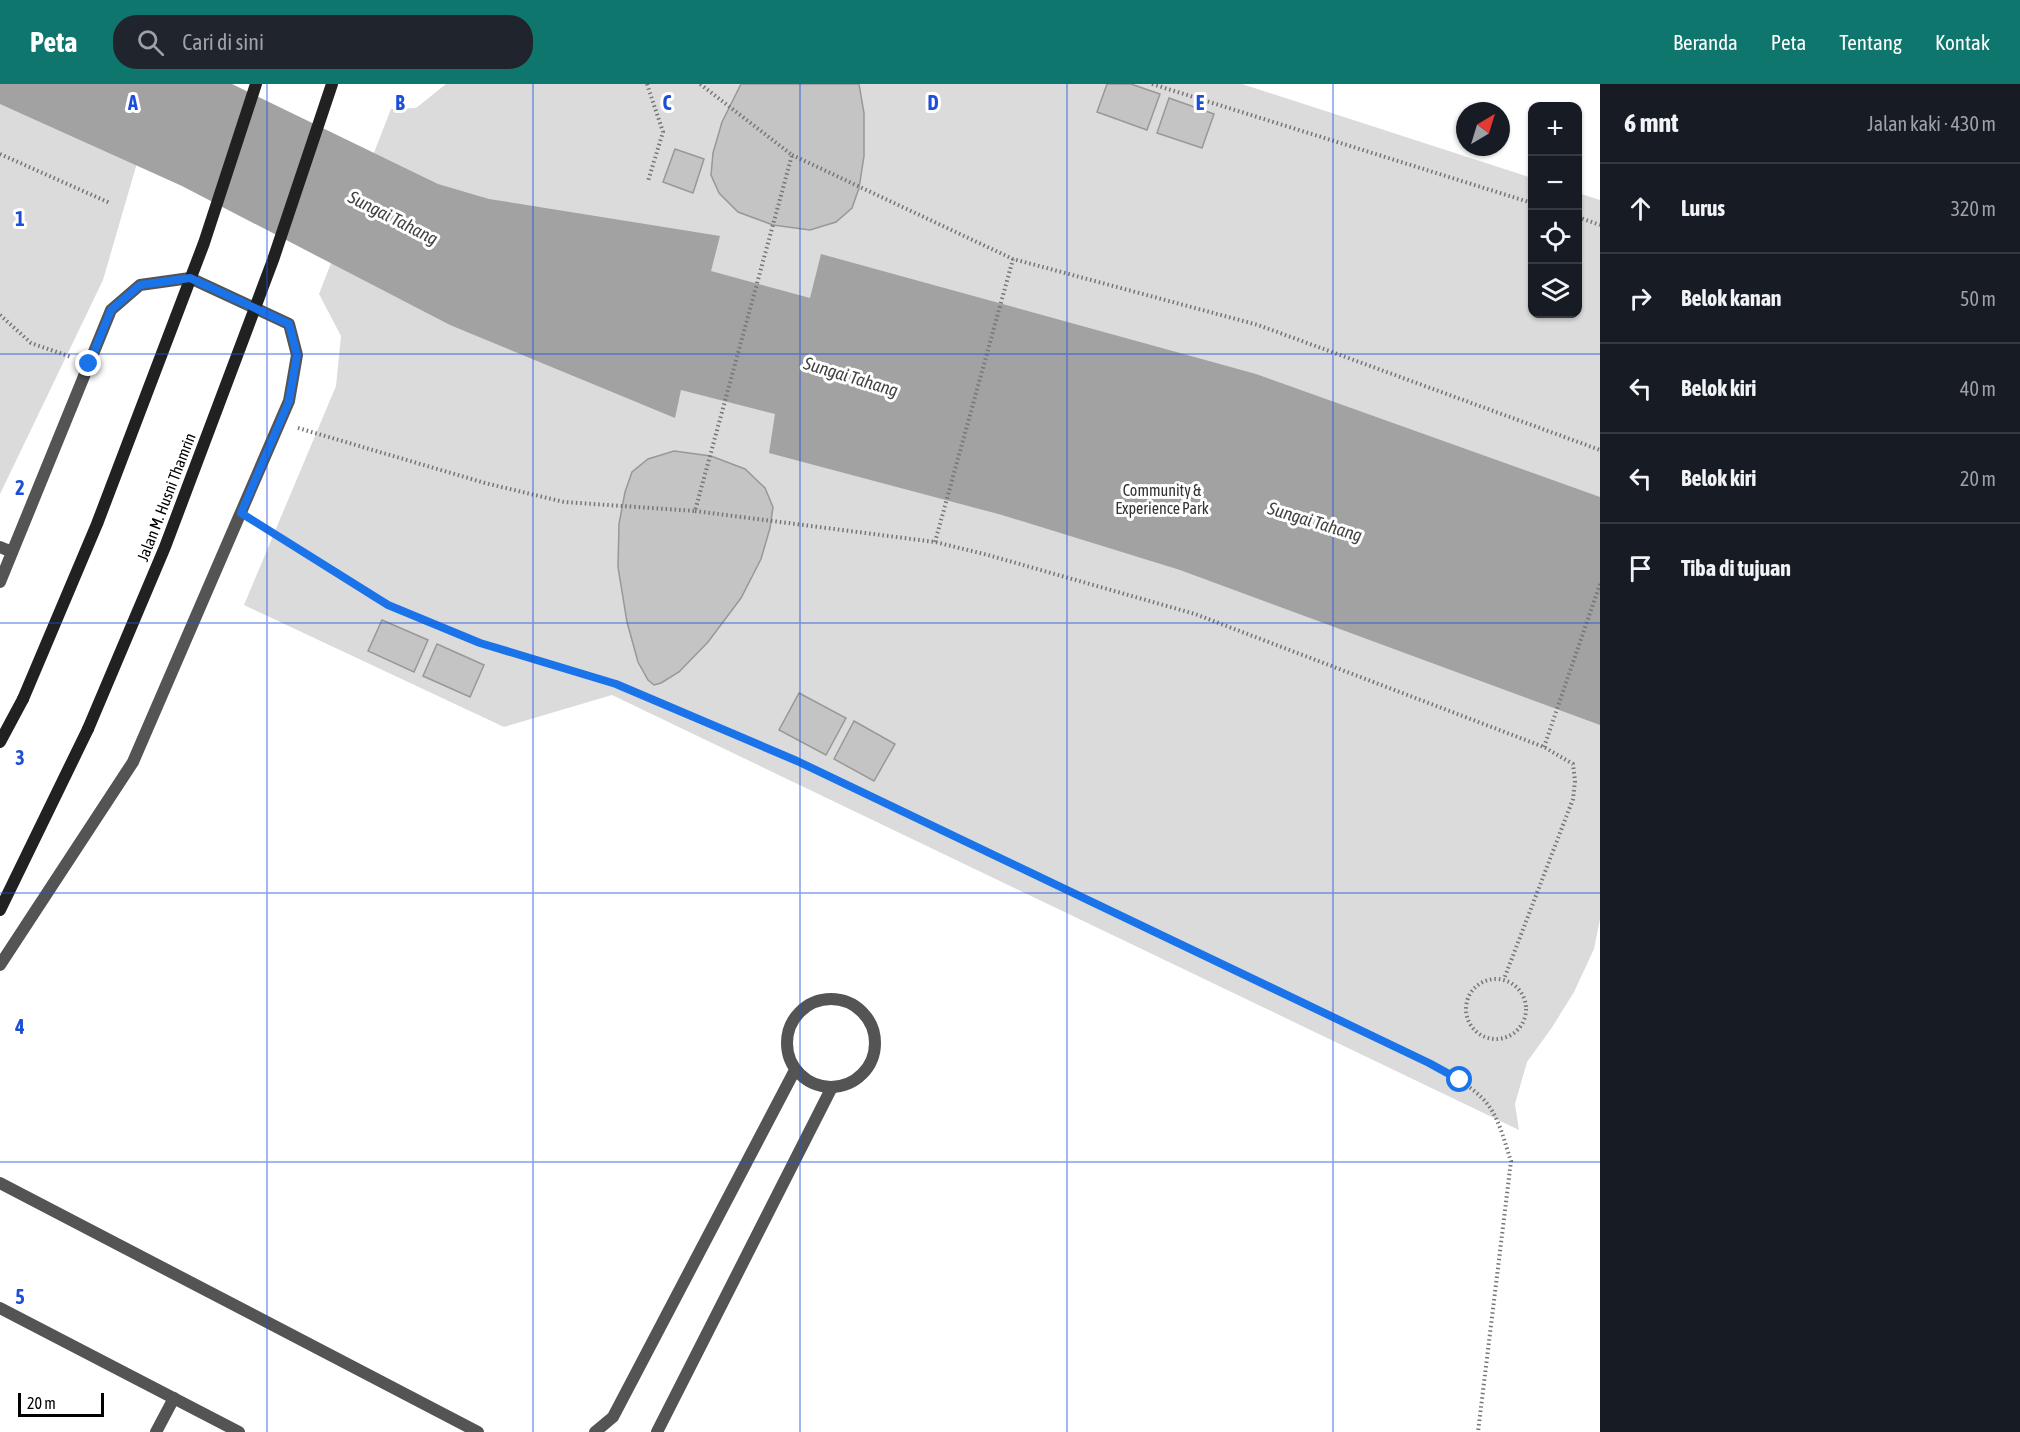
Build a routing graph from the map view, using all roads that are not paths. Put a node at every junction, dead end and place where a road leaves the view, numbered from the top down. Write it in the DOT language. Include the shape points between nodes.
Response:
graph roads {
  1 [pos="256,84"];
  2 [pos="332,84"];
  3 [pos="0,547"];
  4 [pos="12,552"];
  5 [pos="0,582"];
  6 [pos="0,742"];
  7 [pos="0,910"];
  8 [pos="0,965"];
  9 [pos="795,1070"];
  10 [pos="831,1089"];
  11 [pos="0,1183"];
  12 [pos="0,1308"];
  13 [pos="174,1398"];
  14 [pos="156,1432"];
  15 [pos="239,1432"];
  16 [pos="478,1432"];
  17 [pos="595,1432"];
  18 [pos="657,1432"];
  1 -- 6 [label="main road, bridge" via="200,254 97,524"];
  2 -- 7 [label="main road, Jalan M. Husni Thamrin, bridge" via="273,260 174,525 88,729"];
  3 -- 4 [label="street"];
  4 -- 5 [label="street"];
  4 -- 8 [label="street" via="111,310 125,297 140,285 190,278 289,324 297,355 289,401 133,762"];
  9 -- 10 [label="street" via="811,1084"];
  9 -- 10 [label="street" via="786,1050 788,1029 800,1010 819,1000 840,999 860,1009 873,1027 876,1048 860,1076 852,1083"];
  9 -- 17 [label="street" via="613,1417"];
  10 -- 18 [label="street"];
  11 -- 16 [label="street"];
  12 -- 13 [label="street"];
  13 -- 14 [label="street"];
  13 -- 15 [label="street"];
}
